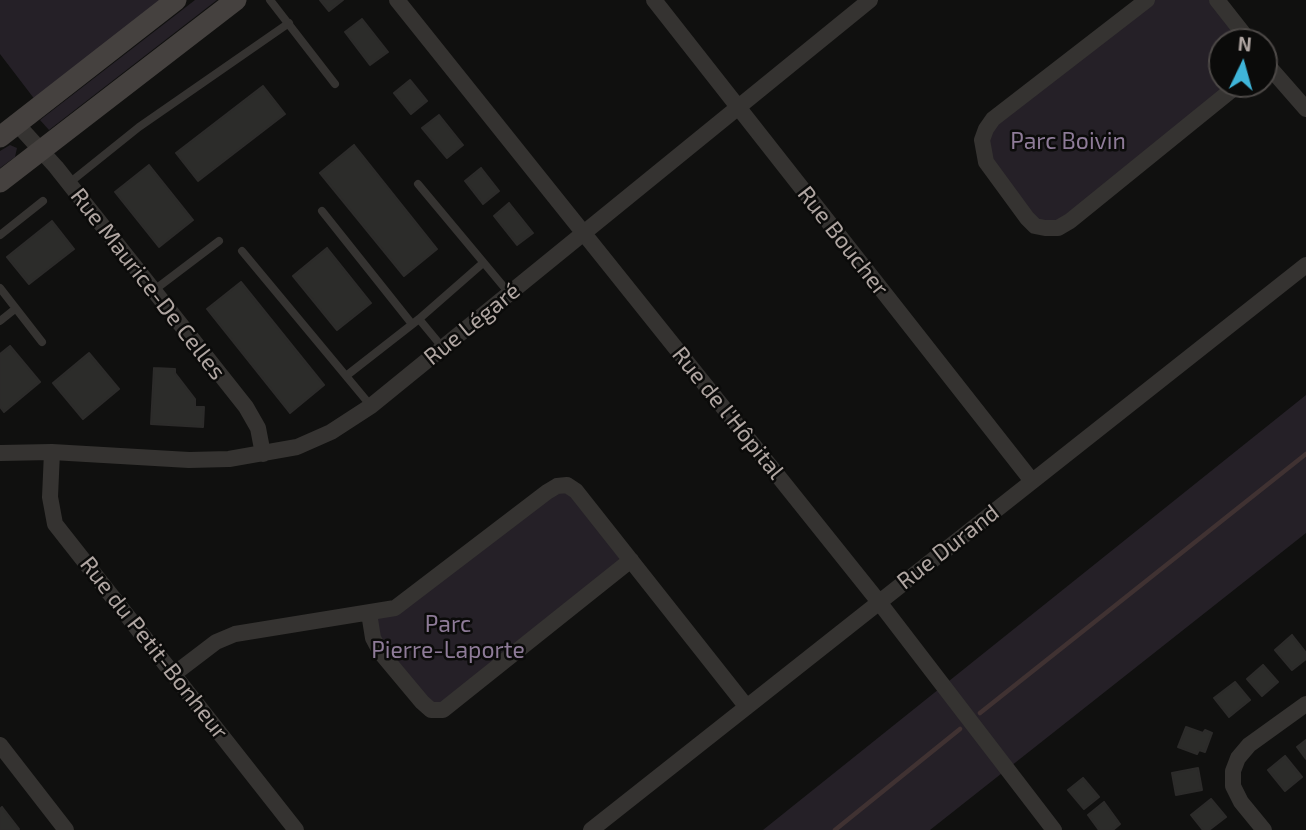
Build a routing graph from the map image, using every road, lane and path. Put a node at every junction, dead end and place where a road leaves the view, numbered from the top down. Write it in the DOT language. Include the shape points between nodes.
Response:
graph roads {
  1 [pos="176,0"];
  2 [pos="236,0"];
  3 [pos="270,0"];
  4 [pos="397,0"];
  5 [pos="654,0"];
  6 [pos="870,0"];
  7 [pos="1147,0"];
  8 [pos="1217,0"];
  9 [pos="289,23"];
  10 [pos="1239,28"];
  11 [pos="1278,78"];
  12 [pos="335,84"];
  13 [pos="1222,98"];
  14 [pos="737,108"];
  15 [pos="1306,109"];
  16 [pos="8,130"];
  17 [pos="41,151"];
  18 [pos="0,183"];
  19 [pos="68,184"];
  20 [pos="418,184"];
  21 [pos="43,201"];
  22 [pos="322,211"];
  23 [pos="584,232"];
  24 [pos="0,235"];
  25 [pos="219,241"];
  26 [pos="242,251"];
  27 [pos="483,263"];
  28 [pos="1306,265"];
  29 [pos="0,288"];
  30 [pos="153,291"];
  31 [pos="509,293"];
  32 [pos="15,309"];
  33 [pos="0,321"];
  34 [pos="416,321"];
  35 [pos="42,342"];
  36 [pos="443,348"];
  37 [pos="346,376"];
  38 [pos="371,406"];
  39 [pos="52,452"];
  40 [pos="0,453"];
  41 [pos="262,454"];
  42 [pos="1032,481"];
  43 [pos="631,560"];
  44 [pos="879,602"];
  45 [pos="369,613"];
  46 [pos="174,674"];
  47 [pos="1306,704"];
  48 [pos="746,706"];
  49 [pos="0,745"];
  50 [pos="66,830"];
  51 [pos="296,830"];
  52 [pos="590,830"];
  53 [pos="1054,830"];
  54 [pos="1264,830"];
  1 -- 16 [label="street"];
  2 -- 17 [label="street"];
  3 -- 9 [label="lane"];
  4 -- 23 [label="street, Rue de l'Hôpital"];
  5 -- 14 [label="street, Rue Boucher"];
  6 -- 14 [label="street, Rue Légaré"];
  7 -- 13 [label="street" via="986,129 982,140 986,162 1027,218 1045,228 1058,228 1070,221"];
  8 -- 10 [label="street"];
  9 -- 12 [label="lane"];
  9 -- 19 [label="lane" via="139,127"];
  11 -- 15 [label="street"];
  14 -- 23 [label="street, Rue Légaré"];
  14 -- 42 [label="street, Rue Boucher"];
  16 -- 17 [label="street, Rue Maurice-De Celles"];
  17 -- 18 [label="street"];
  17 -- 19 [label="street, Rue Maurice-De Celles"];
  19 -- 30 [label="street, Rue Maurice-De Celles"];
  20 -- 27 [label="lane"];
  21 -- 24 [label="lane"];
  22 -- 34 [label="lane"];
  23 -- 31 [label="street, Rue Légaré"];
  23 -- 44 [label="street, Rue de l'Hôpital"];
  25 -- 30 [label="lane"];
  26 -- 37 [label="lane"];
  27 -- 31 [label="lane"];
  27 -- 34 [label="lane"];
  28 -- 42 [label="street, Rue Durand"];
  29 -- 32 [label="lane"];
  30 -- 41 [label="street, Rue Maurice-De Celles" via="246,407 258,428"];
  31 -- 36 [label="street, Rue Légaré"];
  32 -- 33 [label="lane"];
  32 -- 35 [label="lane"];
  34 -- 36 [label="lane"];
  34 -- 37 [label="lane"];
  36 -- 38 [label="street, Rue Légaré"];
  37 -- 38 [label="lane"];
  38 -- 41 [label="street, Rue Légaré" via="297,447"];
  39 -- 40 [label="street, Rue Légaré"];
  39 -- 41 [label="street, Rue Légaré" via="189,460"];
  39 -- 46 [label="street, Rue du Petit-Bonheur" via="50,497 55,524"];
  42 -- 44 [label="street, Rue Durand"];
  43 -- 45 [label="street" via="576,491 567,485 557,486 395,608"];
  43 -- 45 [label="street" via="443,710 432,710 422,702 381,653"];
  43 -- 48 [label="street"];
  44 -- 48 [label="street, Rue Durand"];
  44 -- 53 [label="street, Rue de l'Hôpital"];
  45 -- 46 [label="street" via="235,634 216,642"];
  46 -- 51 [label="street, Rue du Petit-Bonheur"];
  47 -- 54 [label="street" via="1249,746 1233,771 1233,786 1241,802"];
  48 -- 52 [label="street, Rue Durand"];
  49 -- 50 [label="street"];
}
